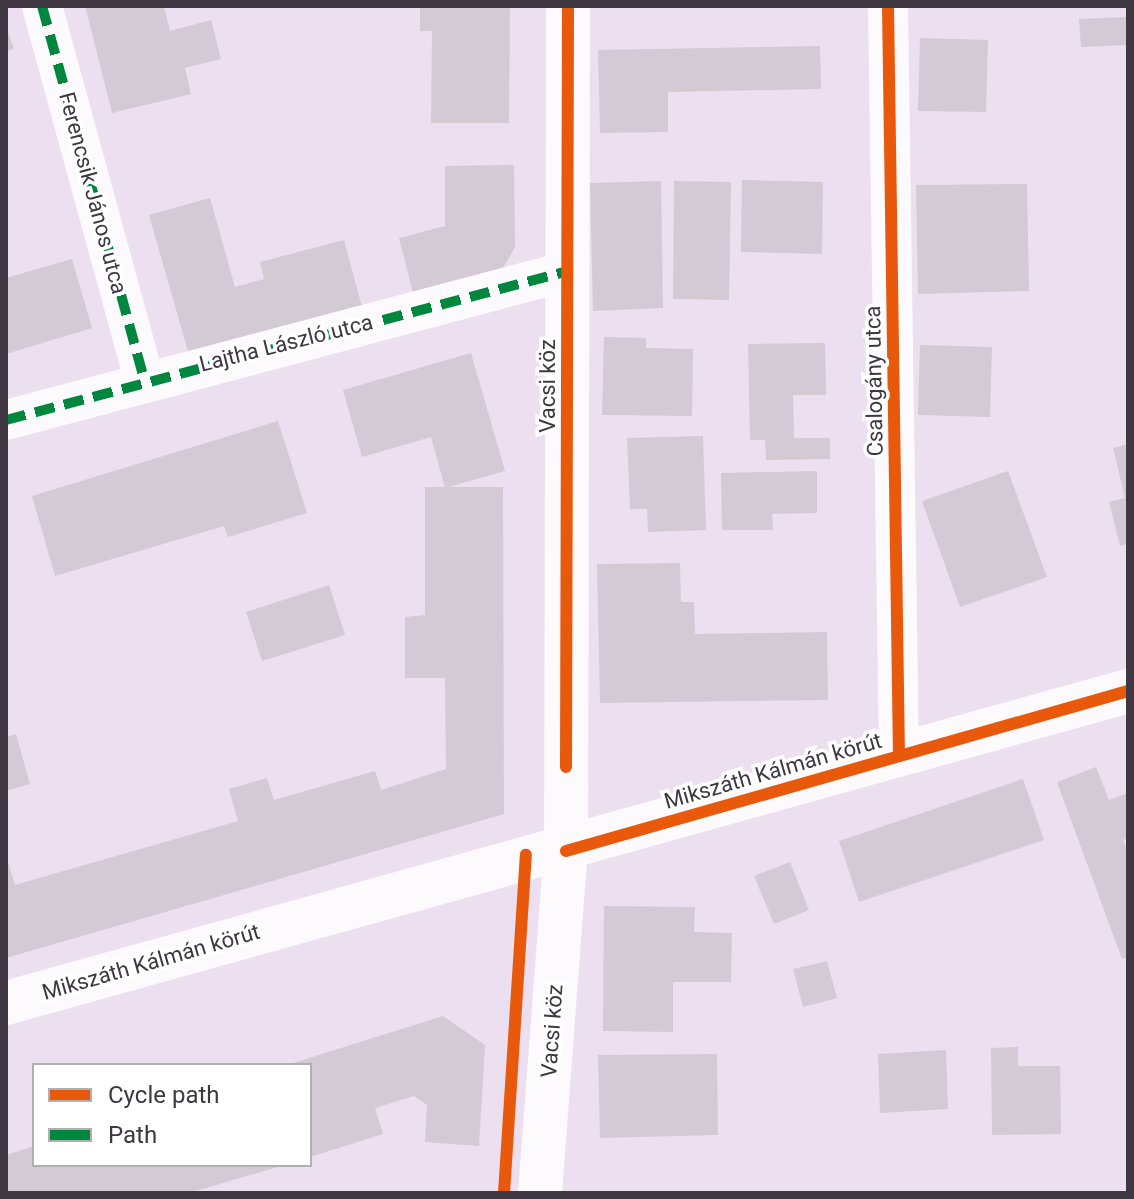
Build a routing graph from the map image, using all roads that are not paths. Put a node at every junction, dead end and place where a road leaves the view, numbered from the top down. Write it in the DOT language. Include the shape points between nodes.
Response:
graph roads {
  1 [pos="42,6"];
  2 [pos="568,6"];
  3 [pos="888,6"];
  4 [pos="568,271"];
  5 [pos="144,380"];
  6 [pos="6,420"];
  7 [pos="1128,691"];
  8 [pos="899,756"];
  9 [pos="566,851"];
  10 [pos="6,1003"];
  11 [pos="540,1193"];
  1 -- 5 [label="street, Ferencsik János utca"];
  2 -- 4 [label="street, Vacsi köz"];
  3 -- 8 [label="street, Csalogány utca"];
  4 -- 5 [label="street, Lajtha László utca"];
  4 -- 9 [label="street, Vacsi köz"];
  5 -- 6 [label="street, Lajtha László utca"];
  7 -- 8 [label="street, Mikszáth Kálmán körút"];
  8 -- 9 [label="street, Mikszáth Kálmán körút"];
  9 -- 10 [label="street, Mikszáth Kálmán körút" via="526,855"];
  9 -- 11 [label="street, Vacsi köz"];
}
